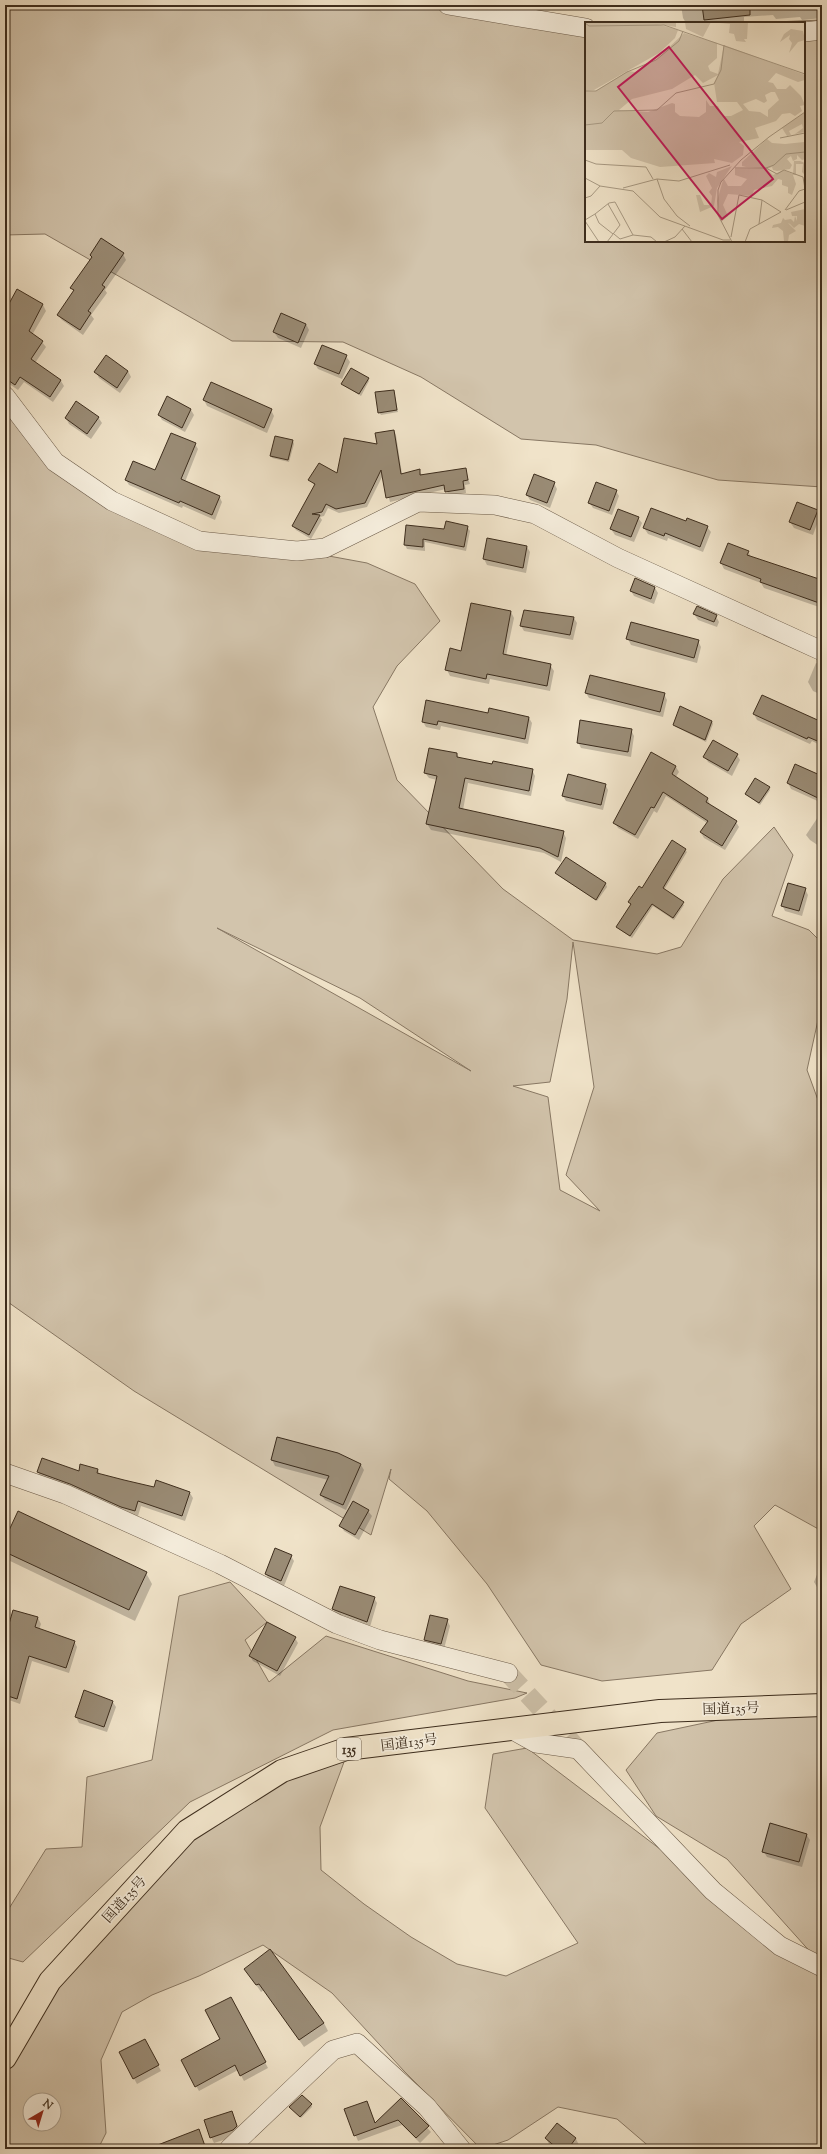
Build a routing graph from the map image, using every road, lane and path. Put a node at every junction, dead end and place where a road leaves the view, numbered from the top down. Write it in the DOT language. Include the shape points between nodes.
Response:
graph roads {
  1 [pos="448,5"];
  2 [pos="585,28"];
  3 [pos="822,30"];
  4 [pos="805,32"];
  5 [pos="5,396"];
  6 [pos="822,651"];
  7 [pos="5,1473"];
  8 [pos="508,1673"];
  9 [pos="822,1705"];
  10 [pos="511,1729"];
  11 [pos="822,1967"];
  12 [pos="5,2058"];
  13 [pos="229,2149"];
  14 [pos="461,2149"];
  1 -- 2 [label="street"];
  3 -- 4 [label="street"];
  5 -- 6 [label="street" via="55,462 112,501 199,541 297,551 325,548 418,502 495,505 535,514 618,558"];
  7 -- 8 [label="street" via="65,1494 213,1561 336,1624 380,1640"];
  9 -- 10 [label="highway, 国道135号 / 135" via="660,1711"];
  10 -- 11 [label="street" via="536,1743 578,1749 713,1891 780,1946"];
  10 -- 12 [label="highway, 国道135号 / 135" via="346,1749 282,1771 187,1831 50,1981"];
  13 -- 14 [label="street" via="333,2050 357,2043 427,2107"];
}
